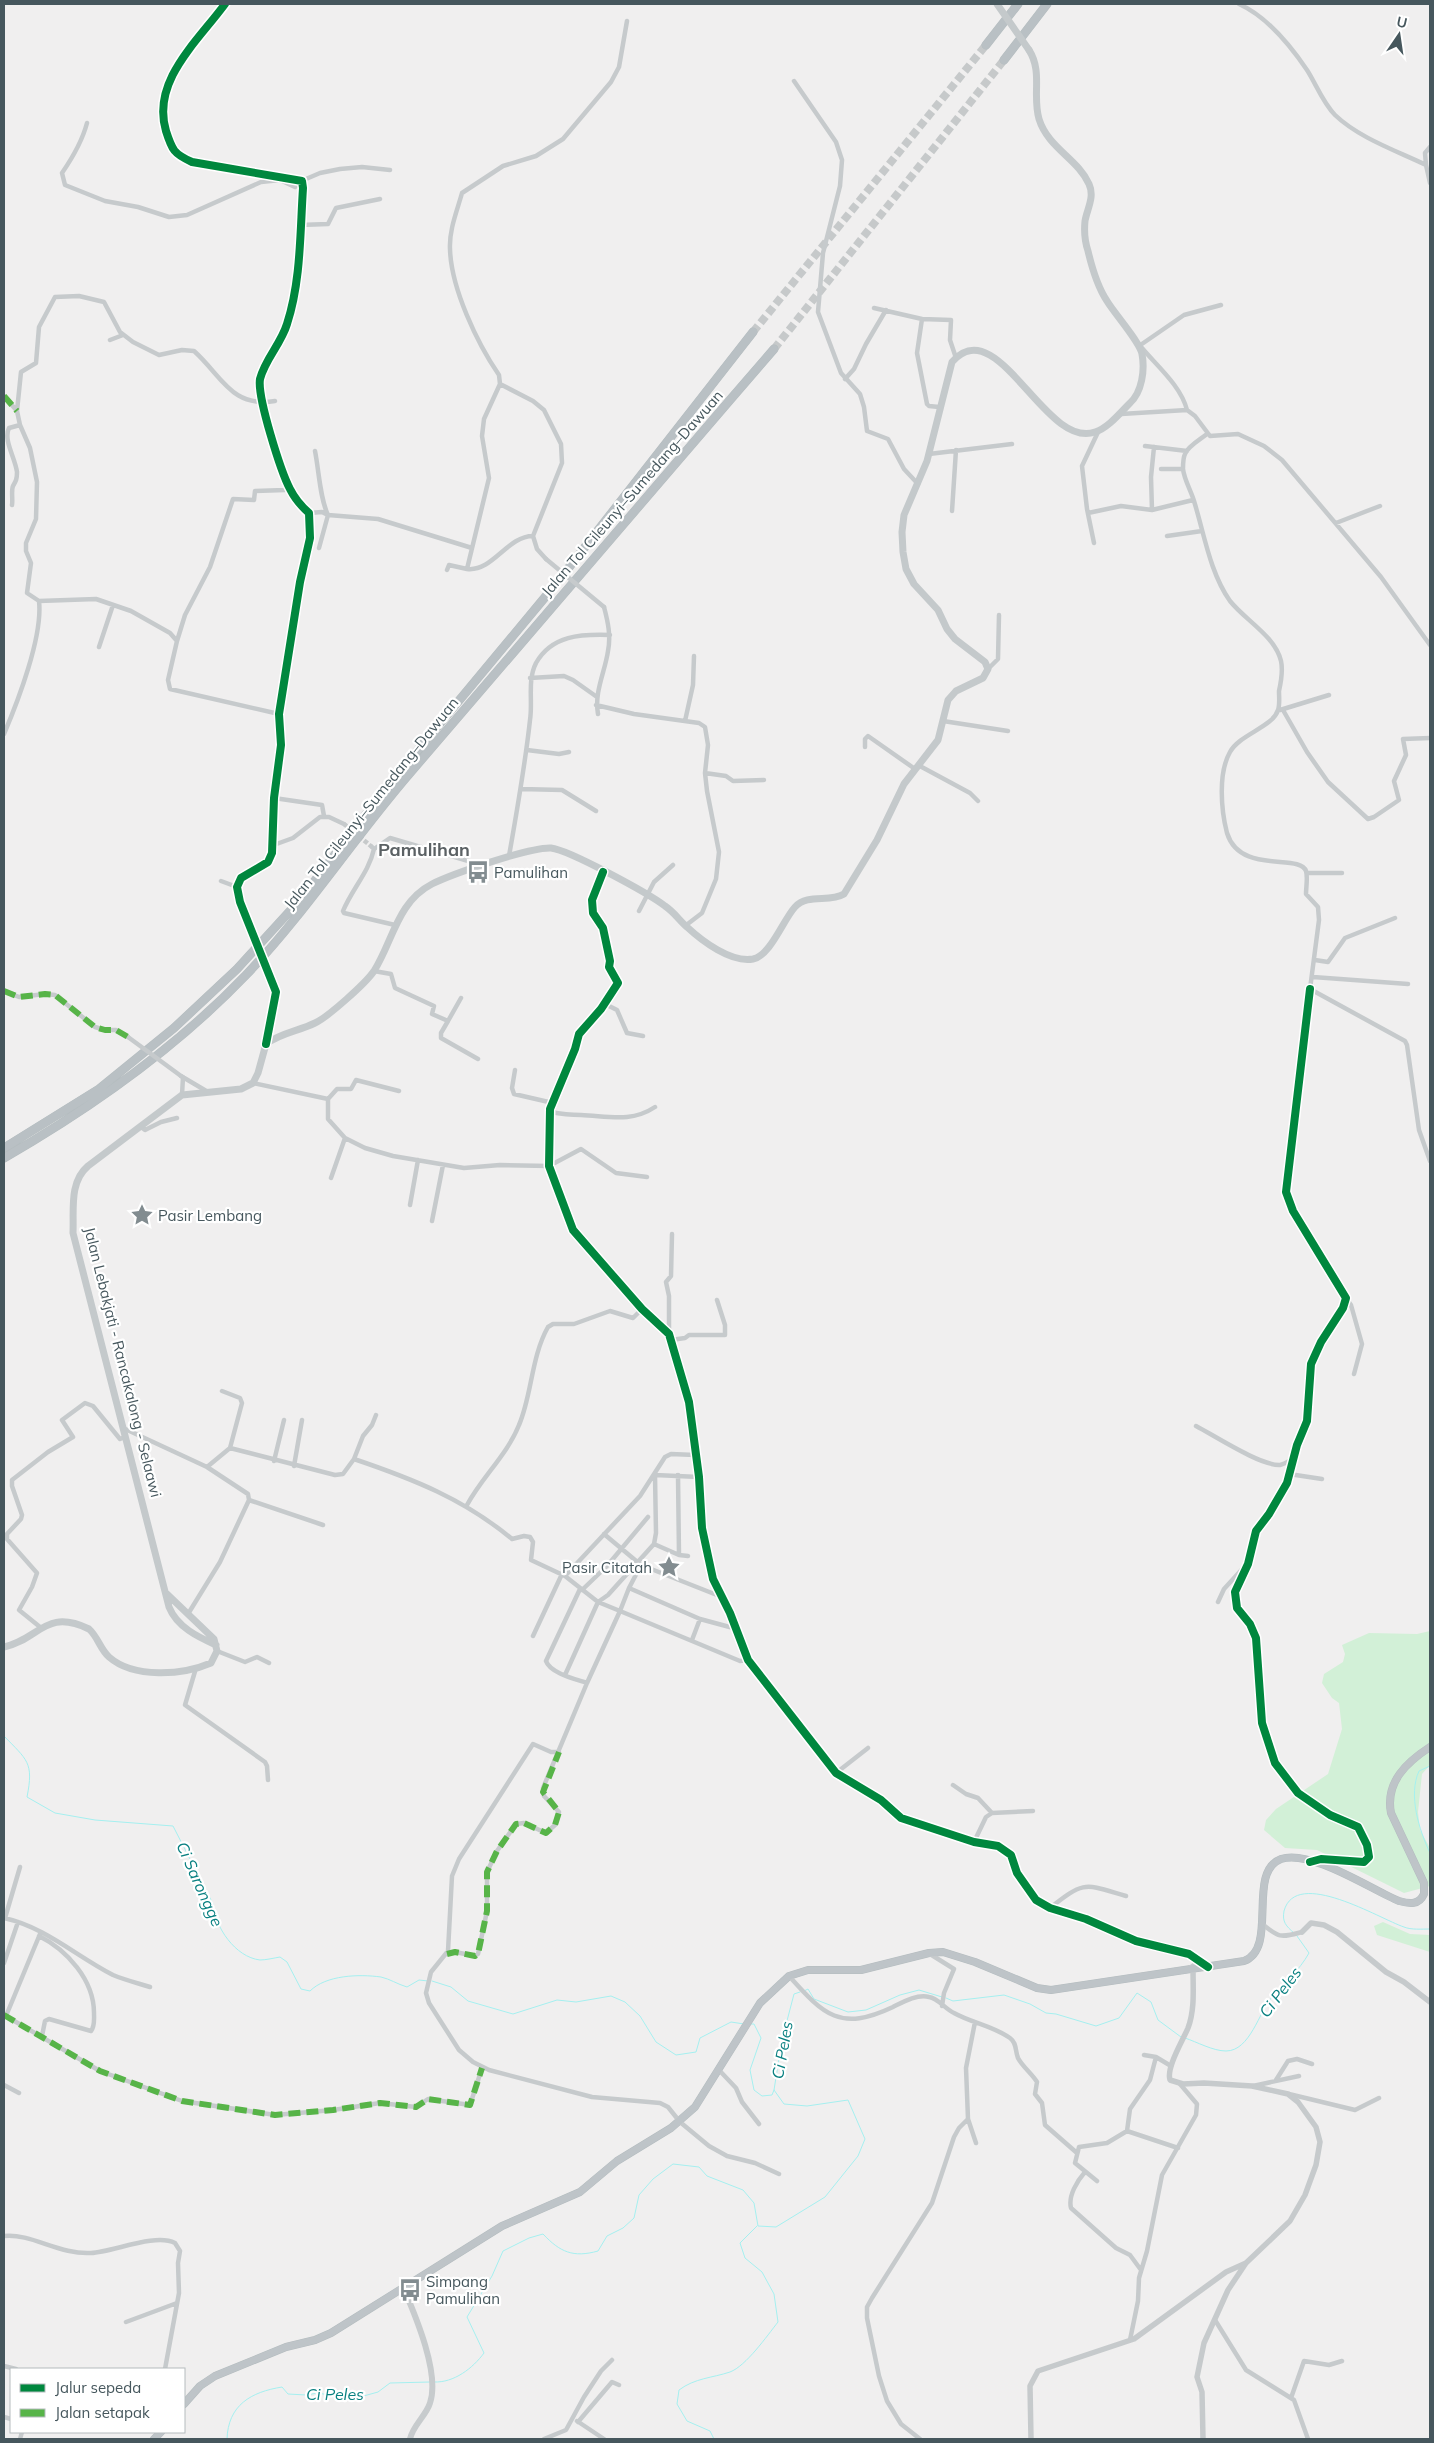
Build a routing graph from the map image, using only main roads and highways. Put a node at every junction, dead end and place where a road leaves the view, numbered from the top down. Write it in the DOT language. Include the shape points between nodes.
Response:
graph roads {
  1 [pos="997,4"];
  2 [pos="1018,4"];
  3 [pos="1047,4"];
  4 [pos="986,45"];
  5 [pos="1004,60"];
  6 [pos="753,332"];
  7 [pos="774,349"];
  8 [pos="4,1148"];
  9 [pos="4,1158"];
  10 [pos="166,1594"];
  11 [pos="4,1647"];
  12 [pos="216,1648"];
  13 [pos="1430,1747"];
  14 [pos="404,2288"];
  15 [pos="185,2403"];
  16 [pos="410,2439"];
  1 -- 10 [label="main road, Jalan Lebakjati - Rancakalong - Selaawi, bridge" via="1029,50 1038,70 1037,103 1041,125 1050,141 1081,172 1090,186 1086,239 1096,278 1106,300 1142,353 1139,391 1119,414 1099,430 1078,434 1048,414 1012,372 991,356 974,352 956,358 948,371 929,454 903,519 902,532 906,569 914,584 938,610 955,639 985,662 988,669 983,678 951,696 946,704 938,740 901,791 877,840 844,894 799,903 760,956 746,960 728,954 685,926 668,908 647,895 567,853 536,849 430,885 410,903 395,925 374,970 357,989 321,1020 266,1044 253,1083 241,1089 182,1095 84,1169 74,1189 74,1233"];
  2 -- 4 [label="highway"];
  3 -- 5 [label="highway"];
  6 -- 8 [label="highway, Jalan Tol Cileunyi–Sumedang–Dawuan" via="556,584 383,792 300,900 237,969 174,1028 99,1089"];
  7 -- 9 [label="highway, Jalan Tol Cileunyi–Sumedang–Dawuan" via="392,794 308,903 245,975 179,1036 106,1094"];
  10 -- 12 [label="main road" via="211,1636"];
  10 -- 12 [label="main road, Jalan Lebakjati - Rancakalong - Selaawi" via="169,1607 178,1621"];
  11 -- 12 [label="main road" via="40,1627 61,1621 84,1626 94,1633 105,1653 130,1667 162,1672 196,1668 211,1663"];
  13 -- 14 [label="highway" via="1399,1773 1390,1805 1424,1883 1421,1900 1409,1904 1399,1901 1338,1870 1287,1858 1273,1865 1266,1880 1260,1944 1252,1957 1244,1961 1069,1989 1044,1990 943,1952 861,1970 808,1970 789,1976 763,1998 695,2106 680,2122 617,2161 580,2192 502,2226"];
  14 -- 15 [label="highway" via="321,2338 286,2347 215,2376 200,2386"];
  14 -- 16 [label="main road" via="433,2378 428,2408"];
}
